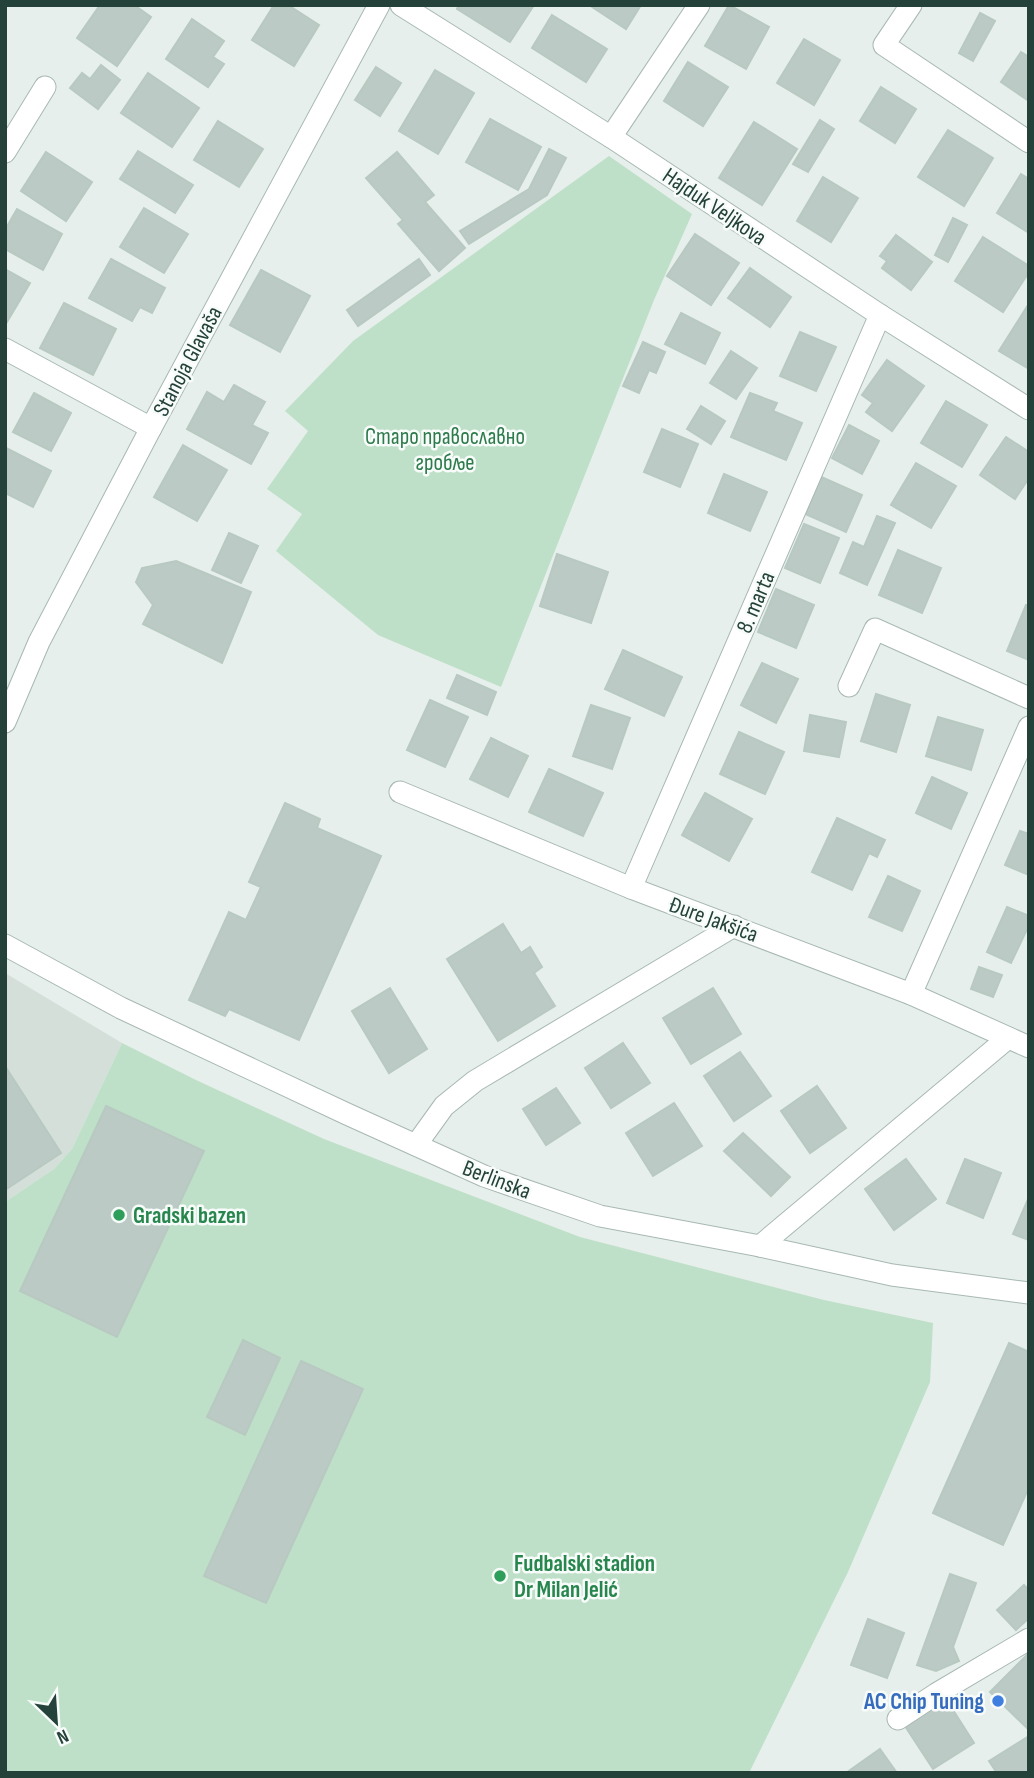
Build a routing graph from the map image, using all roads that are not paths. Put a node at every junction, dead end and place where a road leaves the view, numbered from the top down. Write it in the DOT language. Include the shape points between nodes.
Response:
graph roads {
  1 [pos="379,5"];
  2 [pos="401,5"];
  3 [pos="699,5"];
  4 [pos="911,5"];
  5 [pos="45,86"];
  6 [pos="611,137"];
  7 [pos="1029,142"];
  8 [pos="5,152"];
  9 [pos="880,315"];
  10 [pos="5,349"];
  11 [pos="1029,409"];
  12 [pos="151,428"];
  13 [pos="849,686"];
  14 [pos="1029,698"];
  15 [pos="5,722"];
  16 [pos="1029,727"];
  17 [pos="400,792"];
  18 [pos="631,888"];
  19 [pos="734,926"];
  20 [pos="5,945"];
  21 [pos="911,994"];
  22 [pos="1008,1038"];
  23 [pos="1029,1047"];
  24 [pos="416,1145"];
  25 [pos="760,1246"];
  26 [pos="1029,1293"];
  27 [pos="1029,1639"];
  28 [pos="898,1719"];
  1 -- 12 [label="street, Stanoja Glavaša"];
  2 -- 6 [label="street, Hajduk Veljkova"];
  3 -- 6 [label="street"];
  4 -- 7 [label="street" via="884,45"];
  5 -- 8 [label="street"];
  6 -- 9 [label="street, Hajduk Veljkova"];
  9 -- 11 [label="street, Hajduk Veljkova"];
  9 -- 18 [label="street, 8. marta"];
  10 -- 12 [label="street"];
  12 -- 15 [label="street, Stanoja Glavaša" via="39,642"];
  13 -- 14 [label="street" via="875,629"];
  16 -- 21 [label="street"];
  17 -- 18 [label="street, Đure Jakšića"];
  18 -- 19 [label="street, Đure Jakšića"];
  19 -- 21 [label="street, Đure Jakšića"];
  19 -- 24 [label="street" via="475,1081 444,1106"];
  20 -- 24 [label="street, Berlinska" via="121,1008"];
  21 -- 22 [label="street, Đure Jakšića"];
  22 -- 23 [label="street, Đure Jakšića"];
  22 -- 25 [label="street"];
  24 -- 25 [label="street, Berlinska" via="484,1176 600,1216"];
  25 -- 26 [label="street, Berlinska" via="892,1275"];
  27 -- 28 [label="street"];
}
